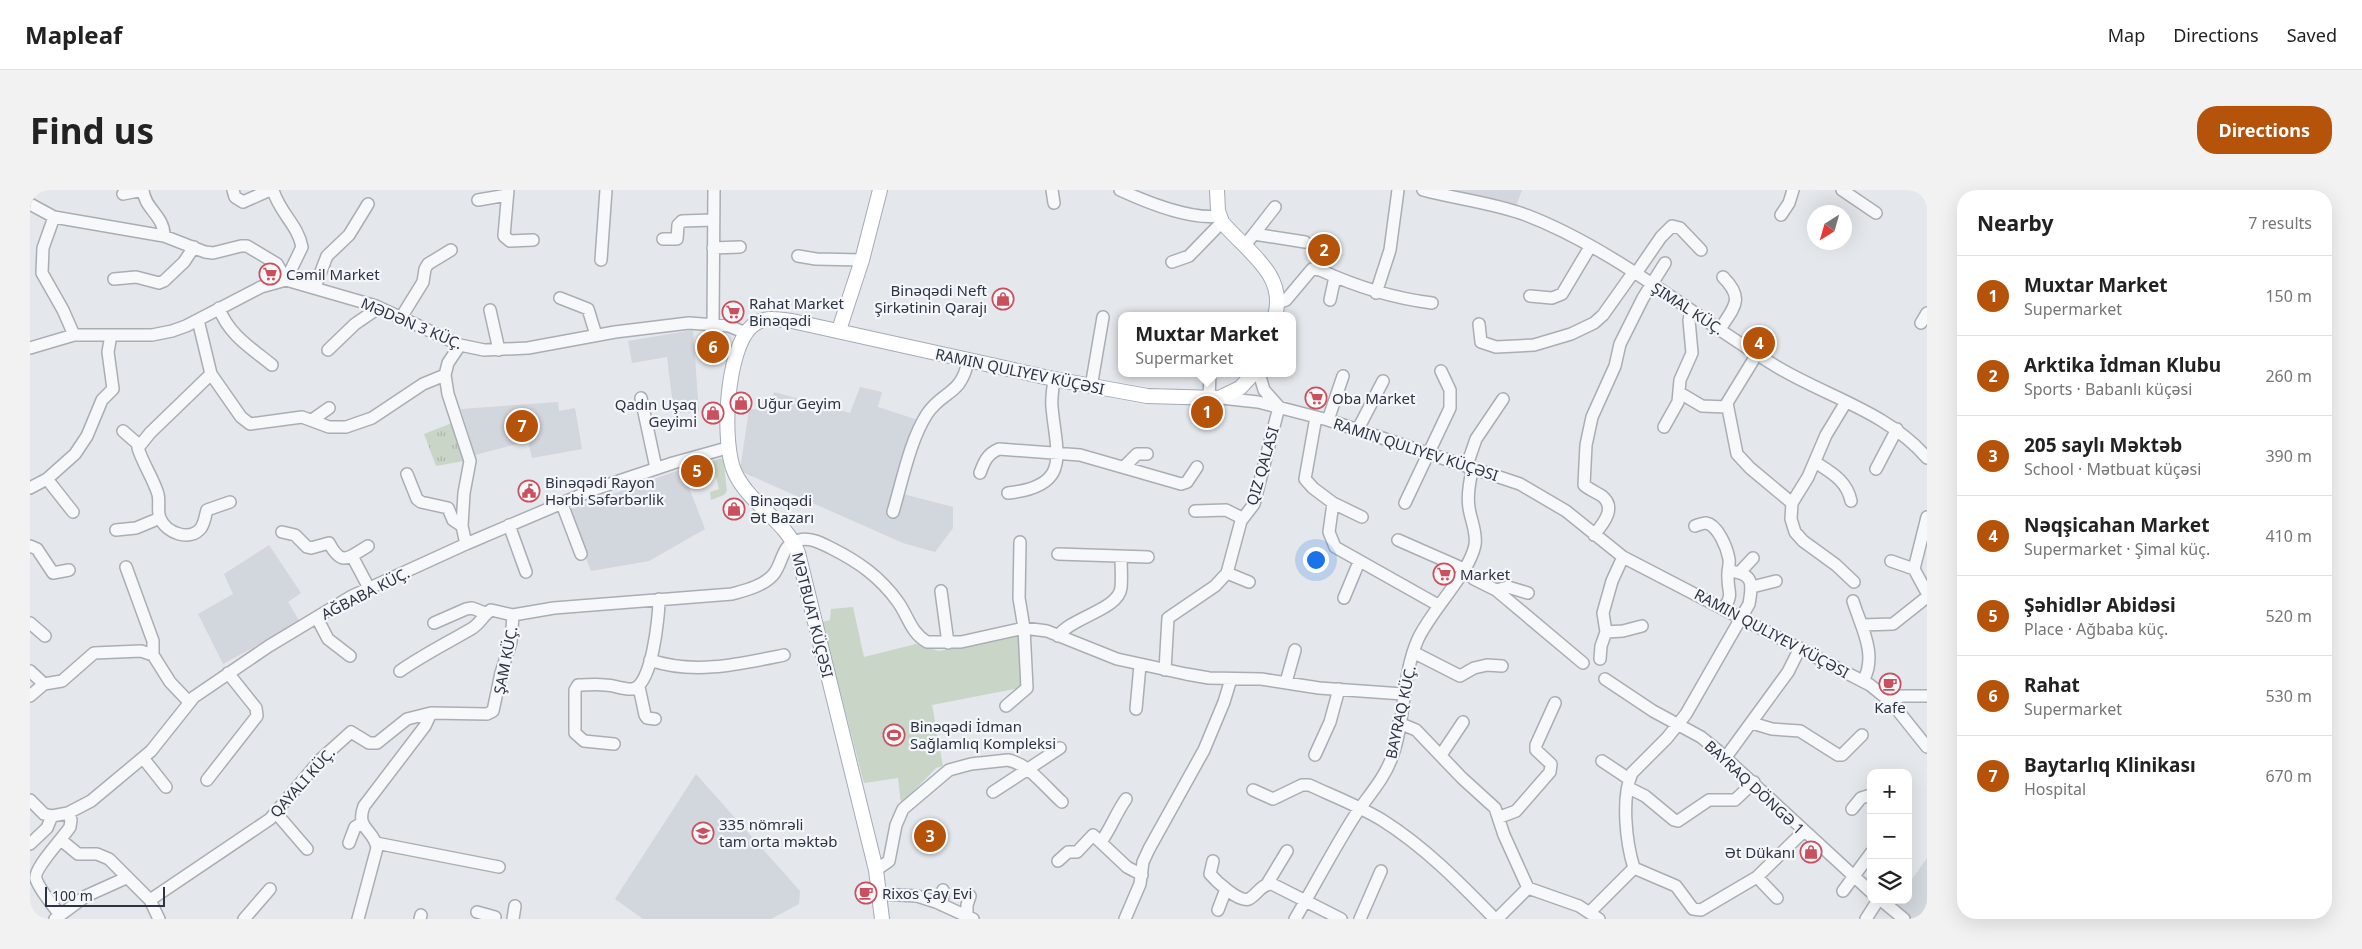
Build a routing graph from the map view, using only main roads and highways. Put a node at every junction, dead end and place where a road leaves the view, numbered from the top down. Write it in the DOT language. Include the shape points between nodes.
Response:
graph roads {
  1 [pos="880,190"];
  2 [pos="1217,190"];
  3 [pos="1277,309"];
  4 [pos="839,330"];
  5 [pos="746,333"];
  6 [pos="1250,377"];
  7 [pos="882,919"];
  1 -- 4 [label="main road"];
  2 -- 3 [label="main road" via="1221,219 1273,280 1277,289"];
  4 -- 5 [label="main road, RAMIN QULIYEV KÜÇƏSI" via="776,318 758,322"];
  4 -- 6 [label="main road, RAMIN QULIYEV KÜÇƏSI" via="1054,380 1147,396 1214,398 1240,388"];
  5 -- 7 [label="main road, MƏTBUAT KÜÇƏSI" via="740,342 732,371 727,448 734,472 752,499 784,529 793,542 803,570 876,870"];
}
